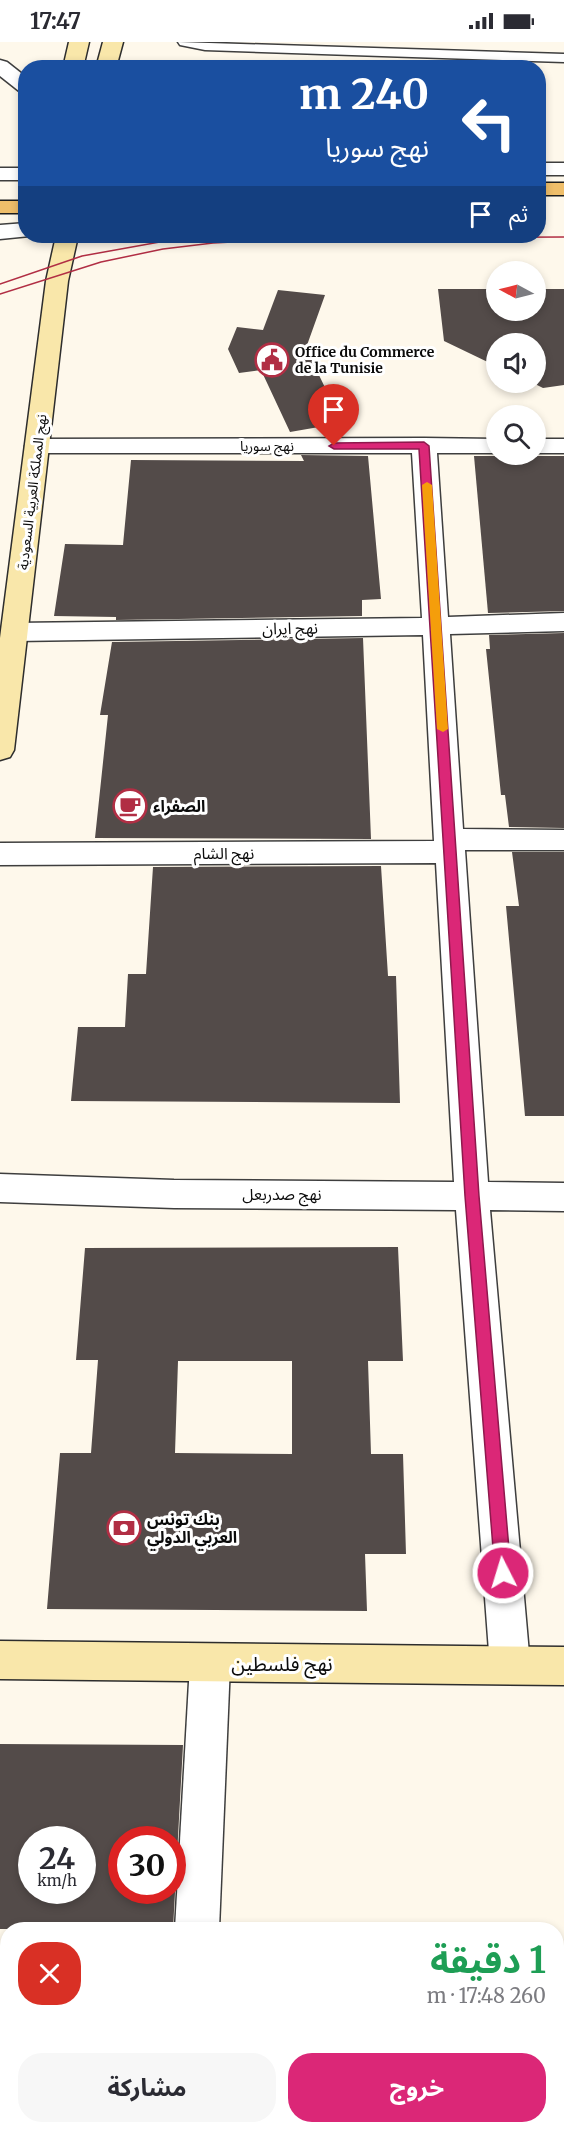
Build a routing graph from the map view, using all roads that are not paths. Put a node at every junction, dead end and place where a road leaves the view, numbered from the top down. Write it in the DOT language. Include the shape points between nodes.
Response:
graph roads {
  1 [pos="80,42"];
  2 [pos="112,42"];
  3 [pos="185,42"];
  4 [pos="564,58"];
  5 [pos="75,60"];
  6 [pos="108,60"];
  7 [pos="0,66"];
  8 [pos="18,81"];
  9 [pos="546,169"];
  10 [pos="564,169"];
  11 [pos="0,174"];
  12 [pos="18,174"];
  13 [pos="546,189"];
  14 [pos="564,189"];
  15 [pos="0,192"];
  16 [pos="18,193"];
  17 [pos="564,203"];
  18 [pos="546,204"];
  19 [pos="0,207"];
  20 [pos="18,207"];
  21 [pos="18,231"];
  22 [pos="0,232"];
  23 [pos="65,243"];
  24 [pos="37,446"];
  25 [pos="424,446"];
  26 [pos="486,446"];
  27 [pos="546,446"];
  28 [pos="564,446"];
  29 [pos="564,622"];
  30 [pos="437,626"];
  31 [pos="15,632"];
  32 [pos="4,687"];
  33 [pos="0,750"];
  34 [pos="564,840"];
  35 [pos="449,845"];
  36 [pos="0,854"];
  37 [pos="0,1188"];
  38 [pos="472,1196"];
  39 [pos="564,1197"];
  40 [pos="0,1660"];
  41 [pos="210,1664"];
  42 [pos="510,1665"];
  43 [pos="564,1666"];
  44 [pos="197,1922"];
  1 -- 5 [label="main road"];
  2 -- 6 [label="main road"];
  3 -- 4 [label="lane" via="204,46"];
  7 -- 8 [label="street"];
  9 -- 10 [label="street"];
  11 -- 12 [label="street"];
  13 -- 14 [label="main road"];
  15 -- 16 [label="main road"];
  17 -- 18 [label="main road"];
  19 -- 20 [label="main road"];
  21 -- 22 [label="street"];
  23 -- 24 [label="main road, نهج المملكة العربية السعودية"];
  24 -- 25 [label="street, نهج سوريا"];
  24 -- 31 [label="main road, نهج المملكة العربية السعودية"];
  25 -- 26 [label="street, نهج سوريا"];
  25 -- 30 [label="street"];
  27 -- 28 [label="street"];
  29 -- 30 [label="street, نهج ايران"];
  30 -- 31 [label="street, نهج ايران"];
  30 -- 35 [label="street"];
  31 -- 32 [label="main road, نهج المملكة العربية السعودية"];
  32 -- 33 [label="main road, نهج المملكة العربية السعودية"];
  34 -- 35 [label="street, نهج الشام"];
  35 -- 36 [label="street, نهج الشام"];
  35 -- 38 [label="street"];
  37 -- 38 [label="street, نهج صدربعل" via="174,1194"];
  38 -- 39 [label="street, نهج صدربعل"];
  38 -- 42 [label="street"];
  40 -- 41 [label="main road, نهج فلسطين"];
  41 -- 42 [label="main road, نهج فلسطين"];
  41 -- 44 [label="street"];
  42 -- 43 [label="main road, نهج فلسطين"];
}
